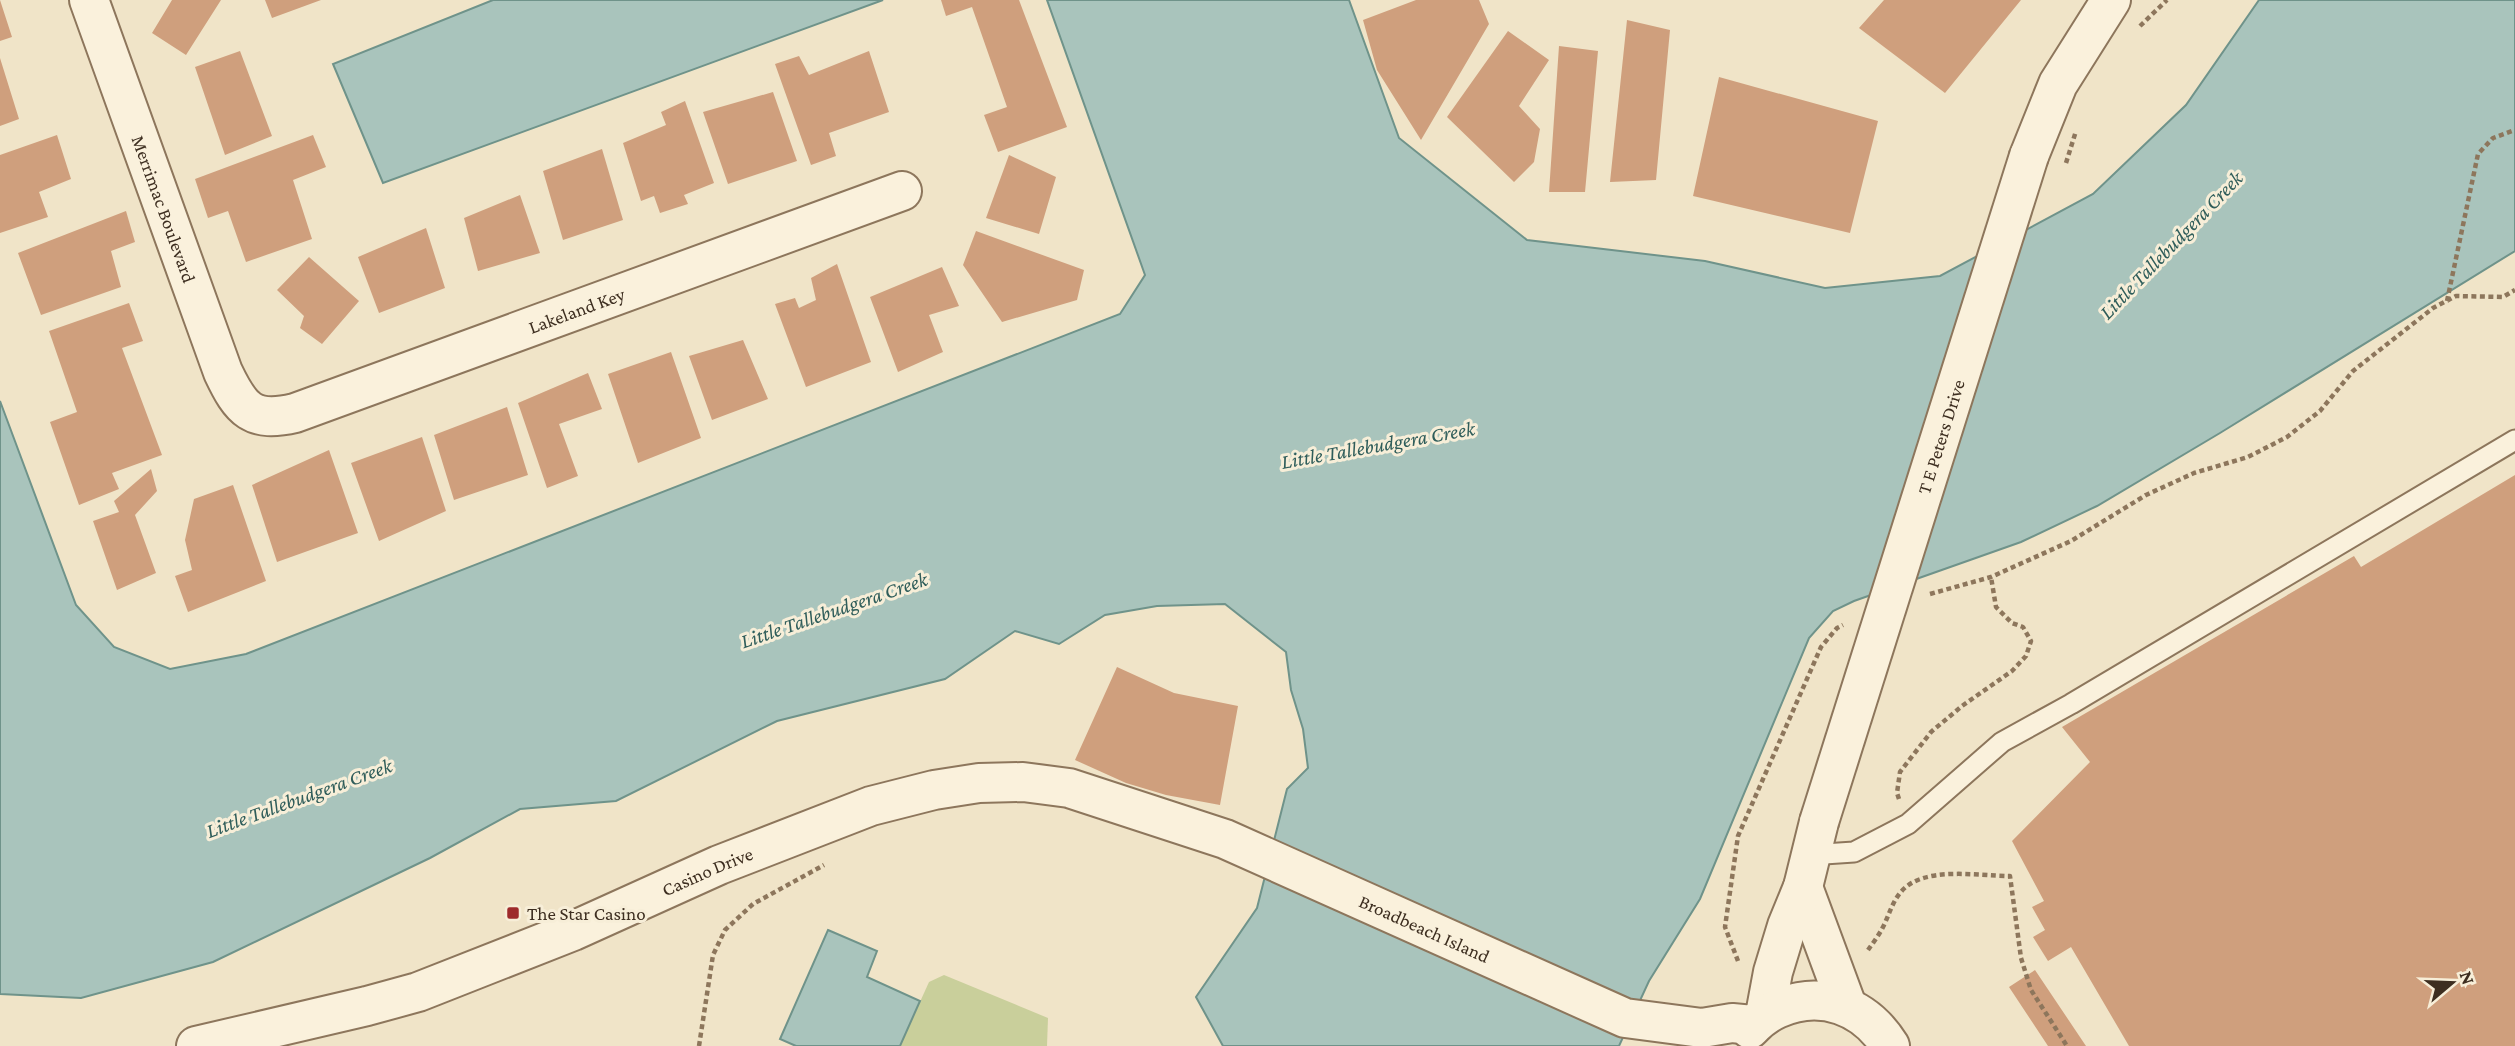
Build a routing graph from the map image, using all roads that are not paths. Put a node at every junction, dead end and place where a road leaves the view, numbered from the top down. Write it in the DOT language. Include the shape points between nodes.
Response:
graph roads {
  1 [pos="89,0"];
  2 [pos="2111,0"];
  3 [pos="902,191"];
  4 [pos="250,411"];
  5 [pos="2515,440"];
  6 [pos="1225,839"];
  7 [pos="1810,854"];
  8 [pos="1847,1006"];
  9 [pos="1752,1029"];
  10 [pos="1636,1032"];
  11 [pos="196,1046"];
  12 [pos="1891,1046"];
  1 -- 4 [label="street, Merrimac Boulevard" via="223,372 234,395"];
  2 -- 7 [label="street, T E Peters Drive, bridge" via="2058,84 2029,156"];
  3 -- 4 [label="street, Lakeland Key" via="295,413 272,418"];
  5 -- 7 [label="lane" via="2002,742 1908,824 1854,852"];
  6 -- 10 [label="street, Broadbeach Island"];
  6 -- 11 [label="street, Casino Drive" via="1069,788 1023,782 934,790 871,806 798,833 573,931 418,992"];
  7 -- 8 [label="street"];
  7 -- 9 [label="street, T E Peters Drive"];
  8 -- 9 [label="street" via="1819,999 1791,1003"];
  8 -- 12 [label="street" via="1872,1021"];
  9 -- 10 [label="street, Broadbeach Island" via="1732,1023"];
}
